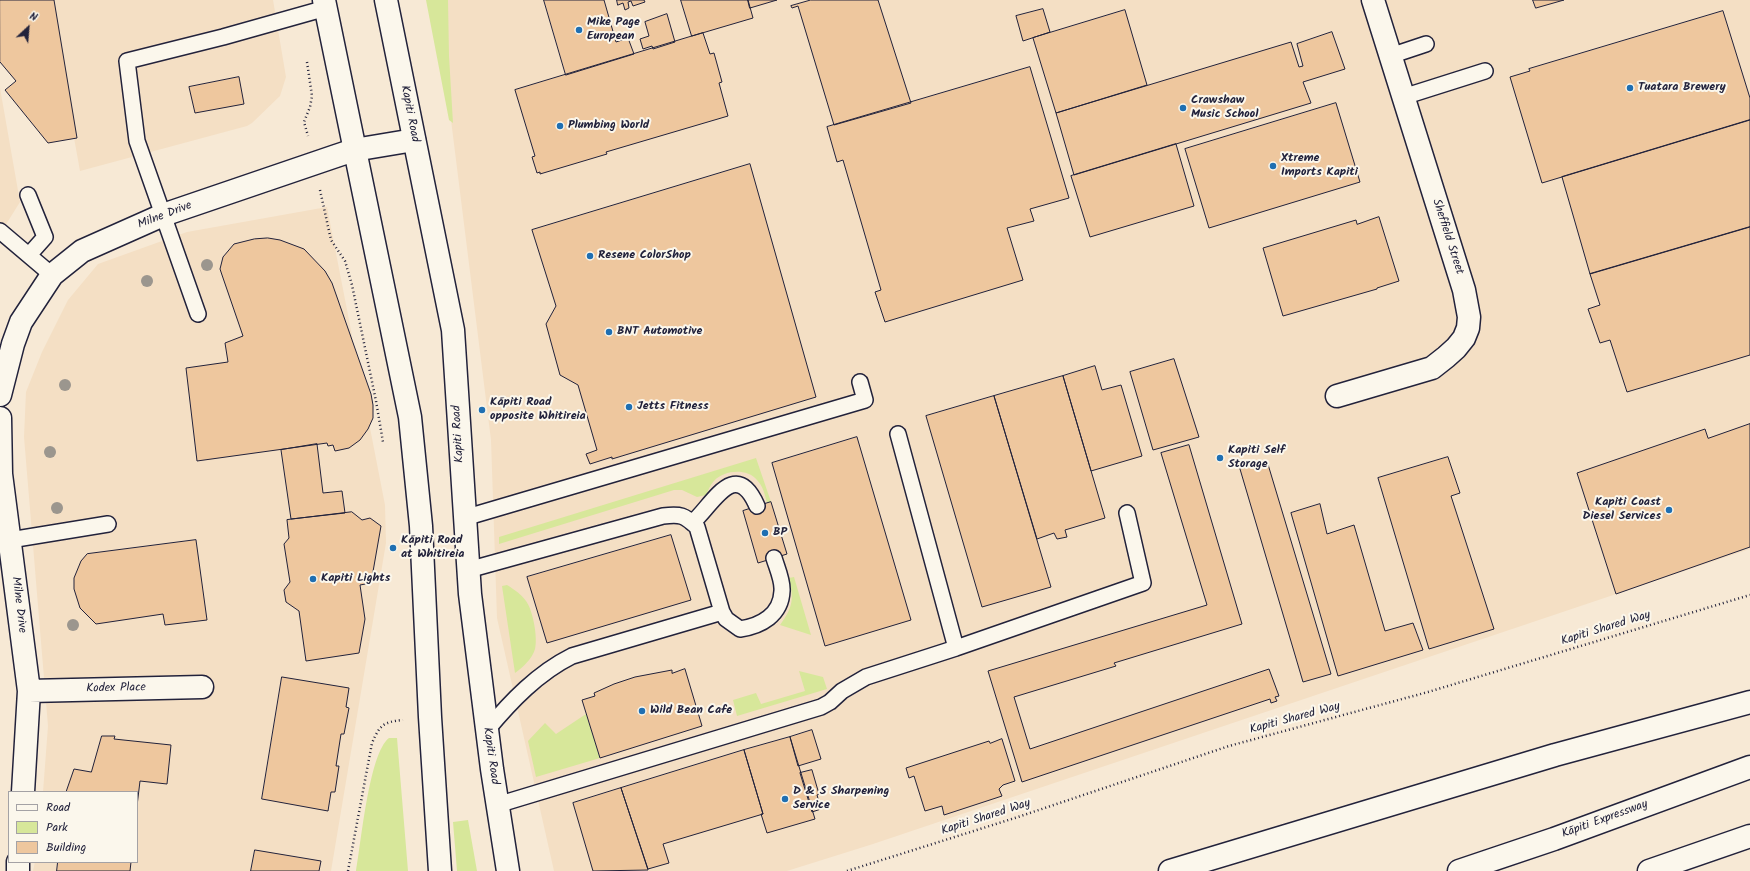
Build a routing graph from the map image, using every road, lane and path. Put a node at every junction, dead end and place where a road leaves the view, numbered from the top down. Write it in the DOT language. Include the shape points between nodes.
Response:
graph roads {
  1 [pos="386,0"];
  2 [pos="1373,0"];
  3 [pos="325,4"];
  4 [pos="1426,44"];
  5 [pos="1390,56"];
  6 [pos="306,57"];
  7 [pos="1485,72"];
  8 [pos="1403,97"];
  9 [pos="306,127"];
  10 [pos="414,140"];
  11 [pos="354,150"];
  12 [pos="28,195"];
  13 [pos="163,215"];
  14 [pos="329,230"];
  15 [pos="0,231"];
  16 [pos="28,255"];
  17 [pos="52,275"];
  18 [pos="198,314"];
  19 [pos="860,382"];
  20 [pos="0,395"];
  21 [pos="1337,396"];
  22 [pos="0,418"];
  23 [pos="898,434"];
  24 [pos="384,446"];
  25 [pos="758,506"];
  26 [pos="1127,513"];
  27 [pos="464,518"];
  28 [pos="692,523"];
  29 [pos="108,524"];
  30 [pos="10,540"];
  31 [pos="774,558"];
  32 [pos="468,570"];
  33 [pos="1750,595"];
  34 [pos="722,612"];
  35 [pos="956,648"];
  36 [pos="202,687"];
  37 [pos="29,691"];
  38 [pos="1750,702"];
  39 [pos="430,717"];
  40 [pos="402,720"];
  41 [pos="403,727"];
  42 [pos="487,730"];
  43 [pos="1750,767"];
  44 [pos="23,791"];
  45 [pos="497,805"];
  46 [pos="1750,836"];
  47 [pos="348,871"];
  48 [pos="440,871"];
  49 [pos="508,871"];
  50 [pos="847,871"];
  51 [pos="1170,871"];
  52 [pos="1459,871"];
  53 [pos="1649,871"];
  1 -- 10 [label="main road, Kapiti Road"];
  2 -- 5 [label="main road, Sheffield Street"];
  3 -- 11 [label="main road"];
  3 -- 13 [label="lane" via="223,37 127,61 137,141"];
  4 -- 5 [label="lane"];
  5 -- 8 [label="main road, Sheffield Street"];
  6 -- 9 [label="path" via="312,96 304,122"];
  7 -- 8 [label="lane"];
  8 -- 21 [label="main road, Sheffield Street" via="1464,290 1469,317 1468,328 1456,348 1432,368"];
  10 -- 11 [label="main road, Milne Drive"];
  10 -- 27 [label="main road, Kapiti Road" via="453,330"];
  11 -- 13 [label="main road, Milne Drive"];
  11 -- 39 [label="main road" via="410,417 421,526"];
  12 -- 16 [label="lane" via="44,237"];
  13 -- 17 [label="main road, Milne Drive" via="82,251"];
  13 -- 18 [label="lane"];
  14 -- 24 [label="path" via="331,240 345,261 352,285"];
  15 -- 16 [label="lane"];
  16 -- 17 [label="lane"];
  17 -- 20 [label="main road, Milne Drive" via="21,322"];
  19 -- 27 [label="lane" via="865,400"];
  22 -- 30 [label="main road, Milne Drive" via="1,474"];
  23 -- 35 [label="lane"];
  25 -- 28 [label="lane" via="749,492 733,484 716,495"];
  26 -- 35 [label="lane" via="1143,582"];
  27 -- 32 [label="main road, Kapiti Road"];
  28 -- 32 [label="lane" via="679,514 663,516"];
  28 -- 34 [label="lane" via="697,527"];
  29 -- 30 [label="lane"];
  30 -- 37 [label="main road, Milne Drive"];
  31 -- 34 [label="lane" via="782,591 780,603 773,615 762,623 740,628 726,619"];
  32 -- 42 [label="main road, Kapiti Road"];
  33 -- 50 [label="path, Kapiti Shared Way" via="1428,692 1229,746"];
  34 -- 42 [label="lane" via="572,656 557,664 522,691"];
  35 -- 45 [label="lane" via="866,677 821,707"];
  36 -- 37 [label="main road, Kodex Place"];
  37 -- 44 [label="main road, Milne Drive"];
  38 -- 51 [label="main road" via="1555,755"];
  39 -- 40 [label="path"];
  39 -- 48 [label="main road"];
  40 -- 41 [label="path"];
  40 -- 47 [label="path" via="387,722 378,729 372,743"];
  42 -- 45 [label="main road, Kapiti Road"];
  43 -- 52 [label="main road, Kāpiti Expressway"];
  45 -- 49 [label="main road, Kapiti Road"];
  46 -- 53 [label="main road"];
}
